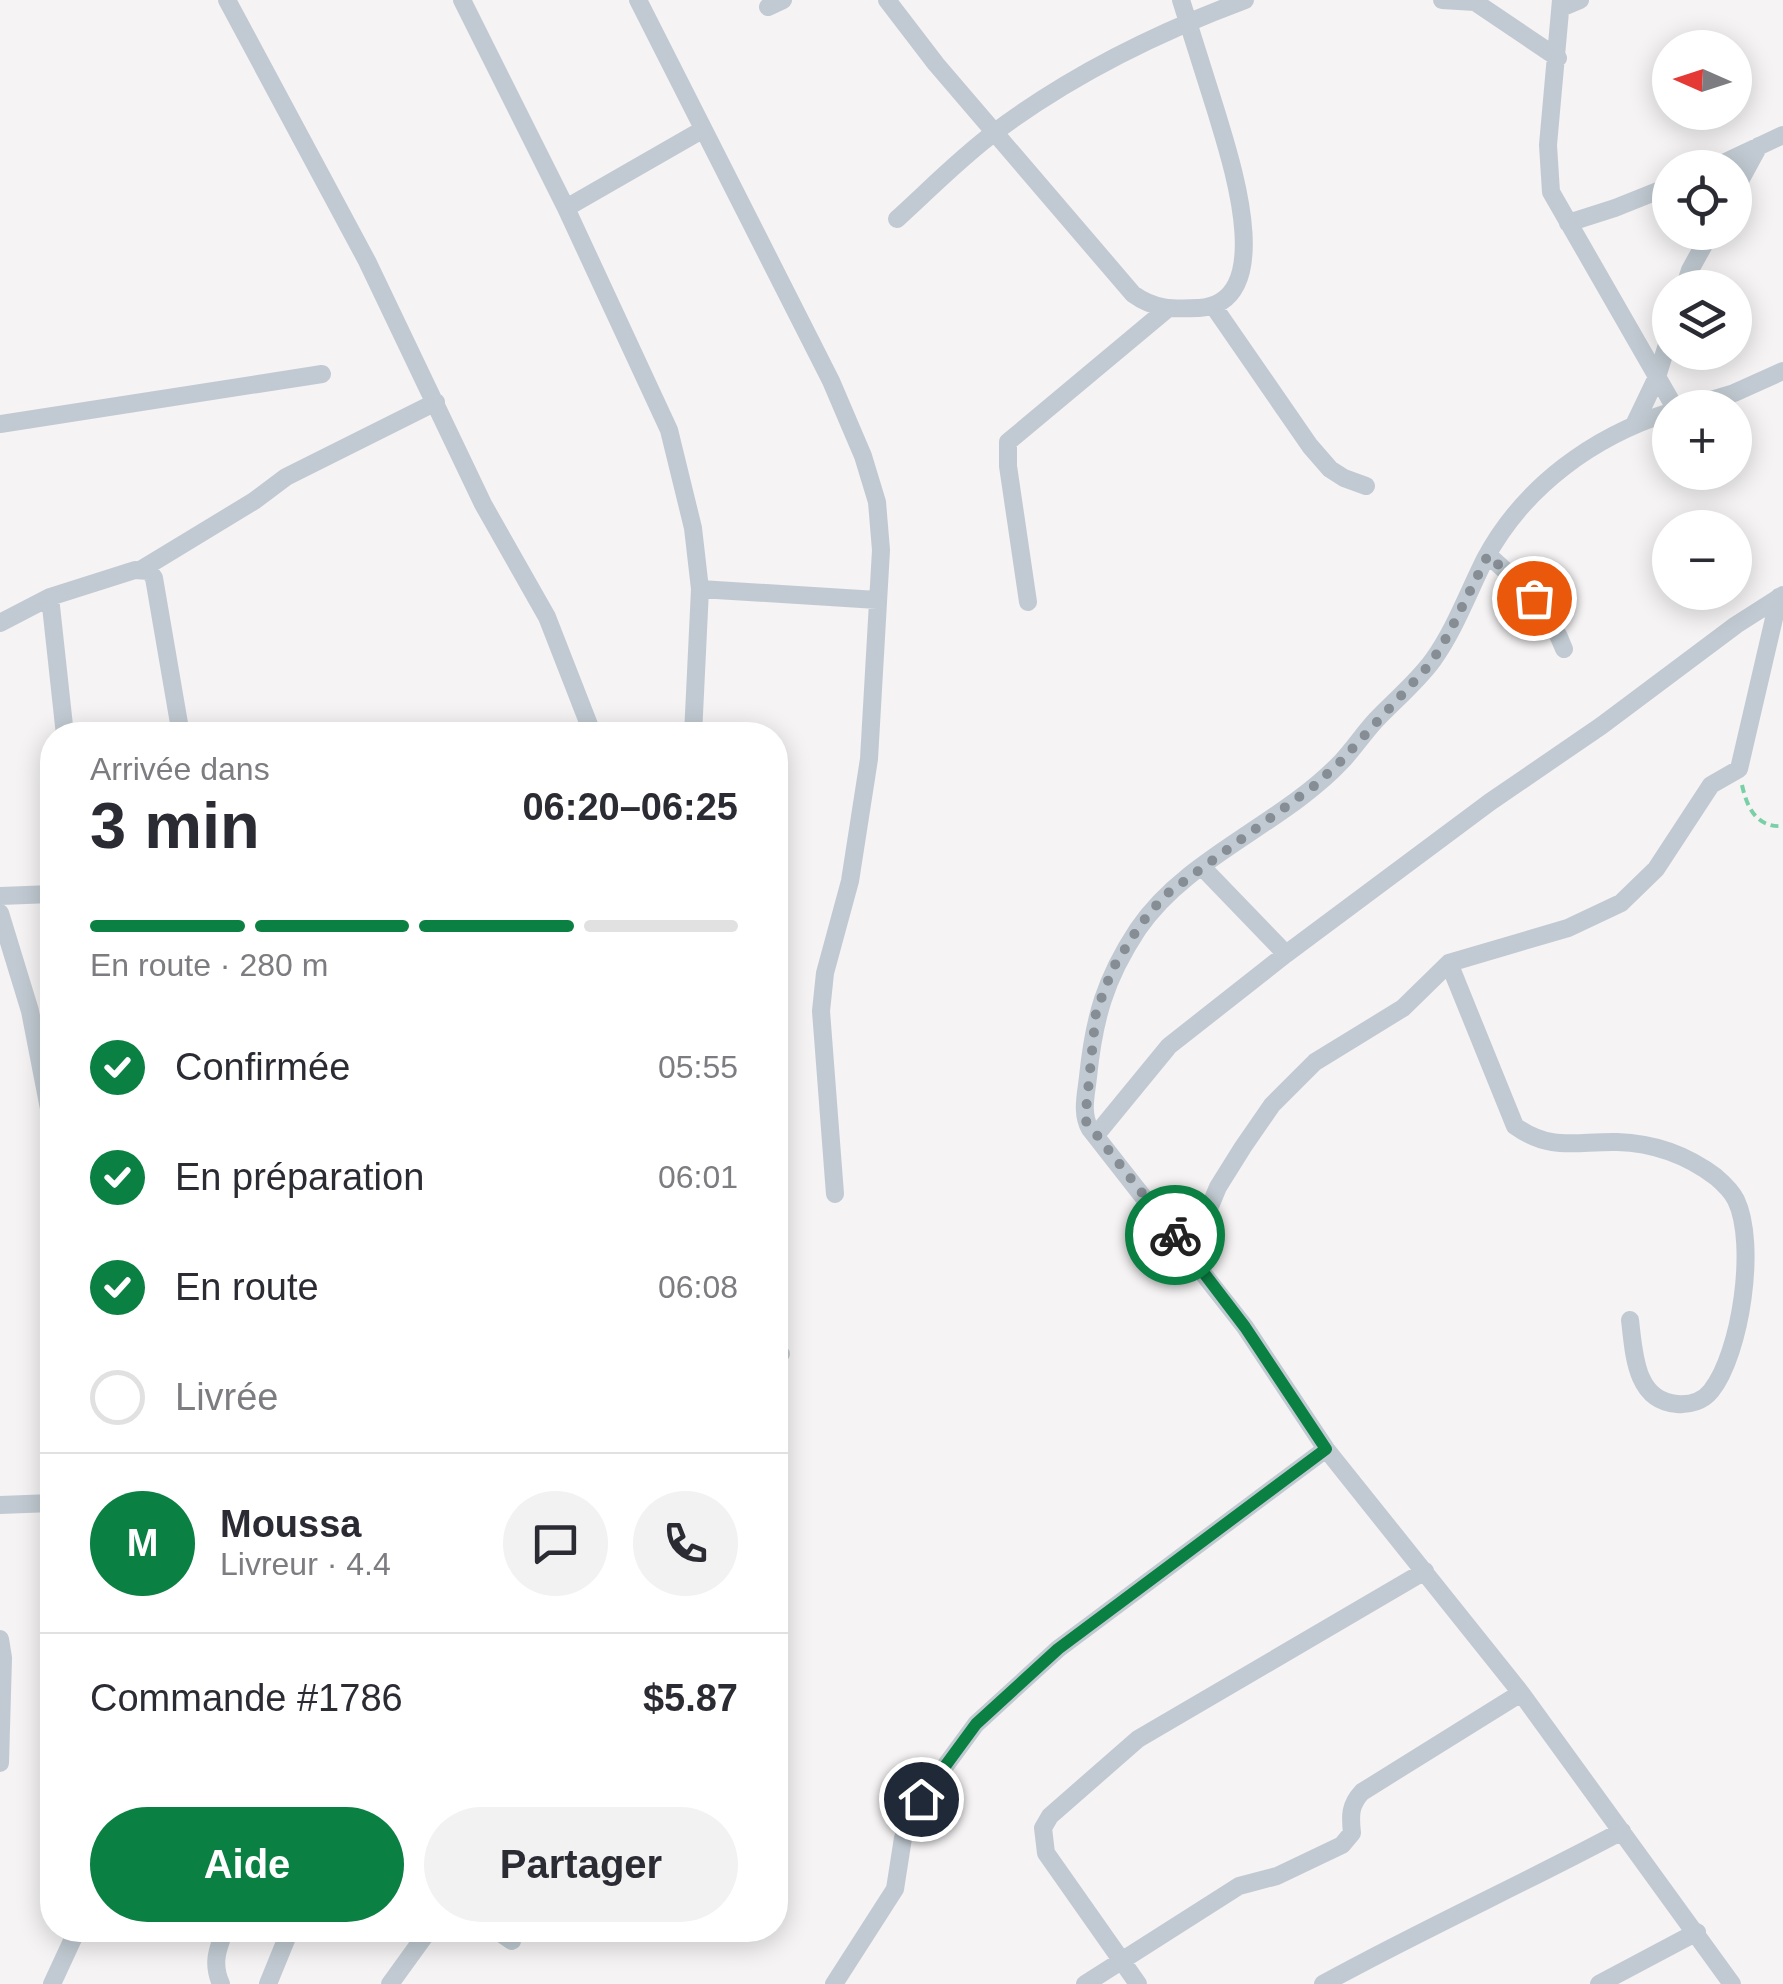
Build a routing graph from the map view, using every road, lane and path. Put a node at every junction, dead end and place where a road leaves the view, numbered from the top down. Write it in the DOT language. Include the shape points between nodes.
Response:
graph roads {
  1 [pos="227,0"];
  2 [pos="462,0"];
  3 [pos="887,0"];
  4 [pos="1181,0"];
  5 [pos="1245,0"];
  6 [pos="1442,0"];
  7 [pos="1580,0"];
  8 [pos="644,2"];
  9 [pos="1561,4"];
  10 [pos="1188,21"];
  11 [pos="1558,58"];
  12 [pos="702,130"];
  13 [pos="994,132"];
  14 [pos="1783,135"];
  15 [pos="1760,146"];
  16 [pos="1751,150"];
  17 [pos="1752,160"];
  18 [pos="1652,192"];
  19 [pos="566,208"];
  20 [pos="897,218"];
  21 [pos="1568,222"];
  22 [pos="1214,307"];
  23 [pos="1166,310"];
  24 [pos="1659,370"];
  25 [pos="1783,371"];
  26 [pos="322,374"];
  27 [pos="1657,377"];
  28 [pos="1663,390"];
  29 [pos="1743,390"];
  30 [pos="436,402"];
  31 [pos="1652,417"];
  32 [pos="1635,423"];
  33 [pos="0,424"];
  34 [pos="1366,486"];
  35 [pos="1488,555"];
  36 [pos="142,570"];
  37 [pos="700,589"];
  38 [pos="1781,596"];
  39 [pos="50,597"];
  40 [pos="877,600"];
  41 [pos="1028,602"];
  42 [pos="0,623"];
  43 [pos="1564,650"];
  44 [pos="64,722"];
  45 [pos="179,722"];
  46 [pos="588,722"];
  47 [pos="694,722"];
  48 [pos="1739,769"];
  49 [pos="1783,826"];
  50 [pos="1203,868"];
  51 [pos="40,894"];
  52 [pos="0,896"];
  53 [pos="0,913"];
  54 [pos="1286,954"];
  55 [pos="1449,963"];
  56 [pos="40,1062"];
  57 [pos="1096,1135"];
  58 [pos="834,1194"];
  59 [pos="1190,1254"];
  60 [pos="1630,1320"];
  61 [pos="1326,1449"];
  62 [pos="40,1503"];
  63 [pos="0,1505"];
  64 [pos="1425,1571"];
  65 [pos="0,1639"];
  66 [pos="1521,1693"];
  67 [pos="0,1762"];
  68 [pos="1622,1831"];
  69 [pos="1696,1932"];
  70 [pos="71,1942"];
  71 [pos="221,1942"];
  72 [pos="285,1942"];
  73 [pos="420,1942"];
  74 [pos="1122,1958"];
  75 [pos="52,1984"];
  76 [pos="221,1984"];
  77 [pos="268,1984"];
  78 [pos="390,1984"];
  79 [pos="834,1984"];
  80 [pos="1084,1984"];
  81 [pos="1138,1984"];
  82 [pos="1322,1984"];
  83 [pos="1599,1984"];
  84 [pos="1732,1984"];
  1 -- 30 [label="street"];
  2 -- 19 [label="street"];
  3 -- 13 [label="street"];
  4 -- 10 [label="street"];
  5 -- 10 [label="street"];
  6 -- 11 [label="street" via="1475,2"];
  7 -- 9 [label="street"];
  8 -- 12 [label="street"];
  9 -- 11 [label="street"];
  10 -- 13 [label="street" via="1117,54"];
  10 -- 22 [label="street" via="1240,193 1242,267 1231,294"];
  11 -- 21 [label="street" via="1547,171"];
  12 -- 19 [label="street"];
  12 -- 40 [label="street" via="864,456 877,502"];
  13 -- 20 [label="street"];
  13 -- 23 [label="street" via="1133,294"];
  14 -- 15 [label="street"];
  15 -- 16 [label="street"];
  15 -- 17 [label="street"];
  18 -- 21 [label="street"];
  19 -- 37 [label="street" via="670,430"];
  21 -- 27 [label="street"];
  22 -- 23 [label="street"];
  22 -- 34 [label="street" via="1310,446 1330,469"];
  23 -- 41 [label="street" via="1008,442"];
  24 -- 27 [label="street"];
  25 -- 29 [label="street"];
  26 -- 33 [label="street"];
  27 -- 28 [label="street"];
  27 -- 32 [label="street"];
  30 -- 36 [label="street" via="286,477"];
  30 -- 46 [label="street" via="547,618"];
  31 -- 32 [label="street"];
  32 -- 35 [label="street" via="1564,465"];
  35 -- 43 [label="street" via="1534,598"];
  35 -- 50 [label="street" via="1431,663 1314,786"];
  36 -- 39 [label="street"];
  36 -- 45 [label="street" via="154,578"];
  37 -- 40 [label="street"];
  37 -- 47 [label="street"];
  38 -- 48 [label="street"];
  38 -- 54 [label="street"];
  39 -- 42 [label="street"];
  39 -- 44 [label="street"];
  40 -- 58 [label="street" via="868,759 821,1011"];
  48 -- 49 [label="path" via="1757,818"];
  48 -- 55 [label="street" via="1711,785 1656,869 1620,903 1568,928"];
  50 -- 54 [label="street"];
  50 -- 57 [label="street" via="1164,896 1113,968 1096,1012 1088,1078 1085,1120"];
  51 -- 52 [label="street"];
  53 -- 56 [label="street"];
  54 -- 57 [label="street" via="1170,1046"];
  55 -- 59 [label="street" via="1403,1008 1314,1062 1272,1105 1218,1187"];
  55 -- 60 [label="street" via="1515,1126 1558,1145 1616,1142 1664,1149 1718,1178 1735,1196 1746,1264 1734,1338 1710,1394 1694,1404 1655,1398 1635,1360"];
  57 -- 59 [label="street"];
  59 -- 61 [label="street"];
  61 -- 64 [label="street"];
  61 -- 79 [label="street" via="1058,1649 976,1724 921,1799 903,1838 895,1889"];
  62 -- 63 [label="street"];
  64 -- 66 [label="street"];
  64 -- 74 [label="street" via="1138,1739 1050,1816 1043,1828 1046,1853"];
  65 -- 67 [label="street"];
  66 -- 68 [label="street"];
  66 -- 74 [label="street" via="1362,1792 1350,1813 1352,1833 1342,1845 1240,1886"];
  68 -- 69 [label="street"];
  68 -- 82 [label="street"];
  69 -- 83 [label="street"];
  69 -- 84 [label="street"];
  70 -- 75 [label="street"];
  71 -- 76 [label="street" via="215,1971"];
  72 -- 77 [label="street"];
  73 -- 78 [label="street"];
  74 -- 80 [label="street"];
  74 -- 81 [label="street"];
}
